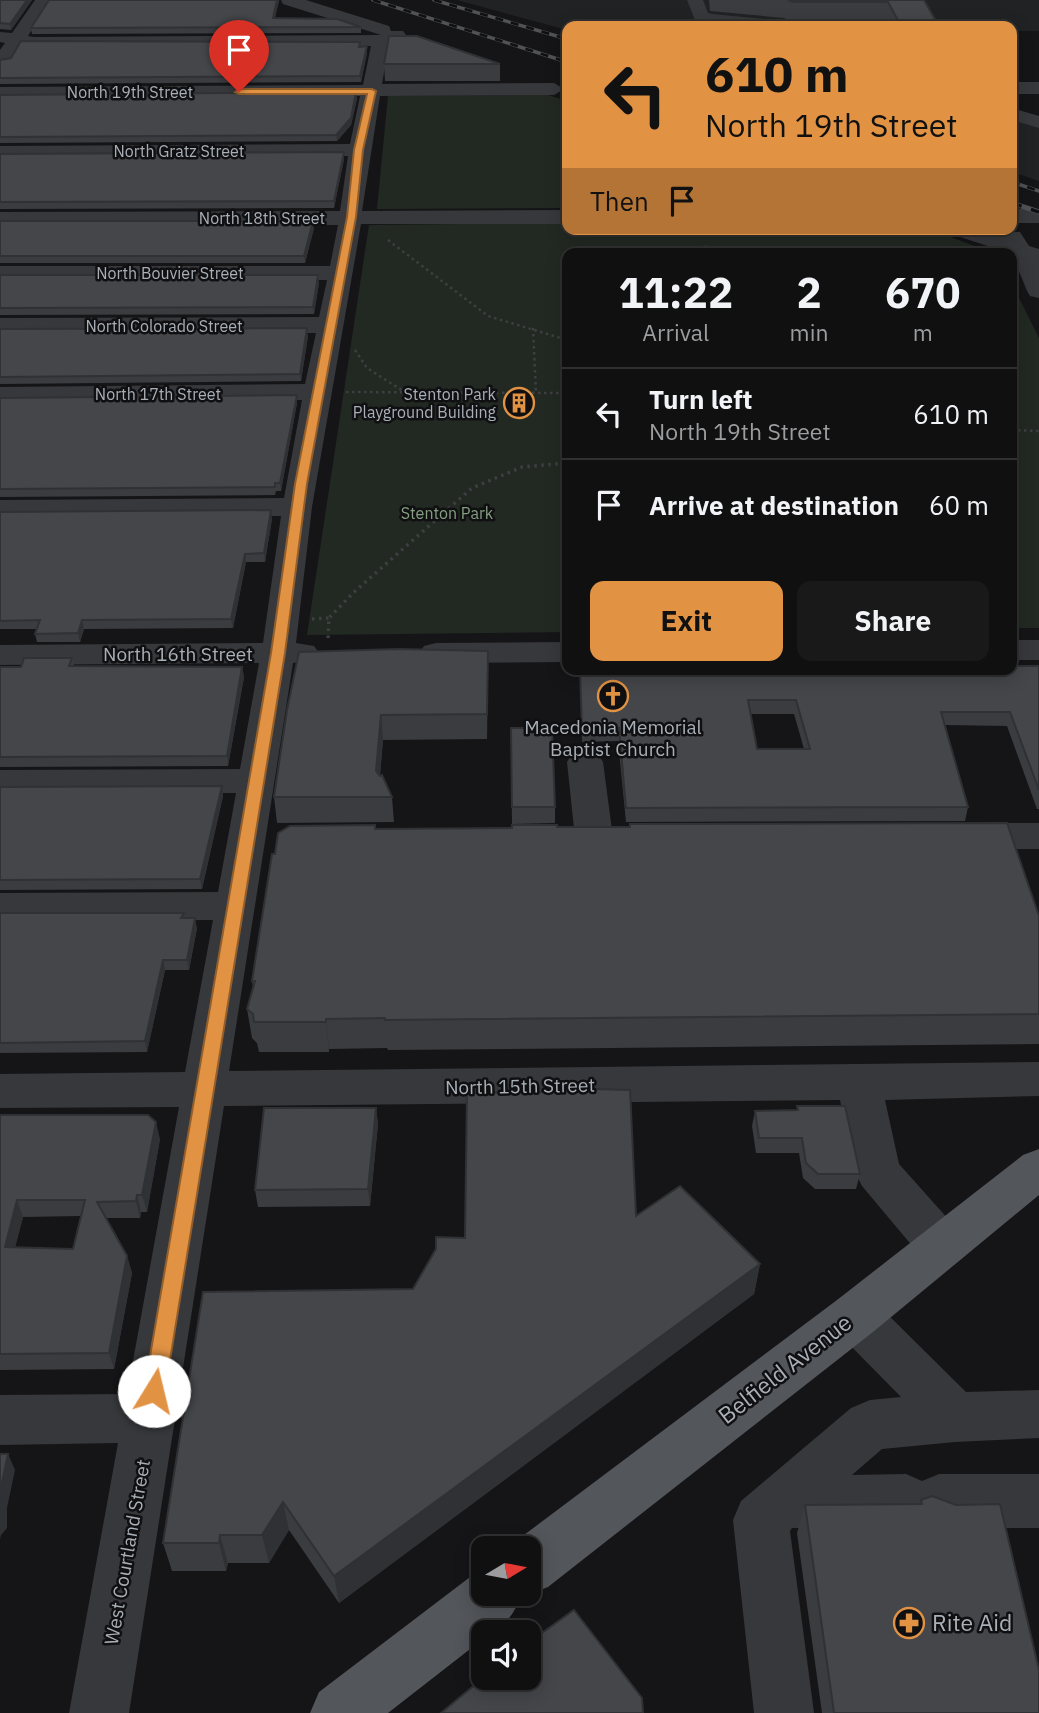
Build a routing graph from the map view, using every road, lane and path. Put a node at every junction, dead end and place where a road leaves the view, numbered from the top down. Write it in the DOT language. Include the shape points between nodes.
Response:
graph roads {
  1 [pos="43,0"];
  2 [pos="289,0"];
  3 [pos="695,0"];
  4 [pos="730,21"];
  5 [pos="9,38"];
  6 [pos="396,39"];
  7 [pos="0,64"];
  8 [pos="501,71"];
  9 [pos="1017,88"];
  10 [pos="1039,88"];
  11 [pos="372,91"];
  12 [pos="560,92"];
  13 [pos="0,93"];
  14 [pos="1017,115"];
  15 [pos="1039,122"];
  16 [pos="359,150"];
  17 [pos="0,152"];
  18 [pos="1017,216"];
  19 [pos="1039,216"];
  20 [pos="351,217"];
  21 [pos="384,217"];
  22 [pos="562,217"];
  23 [pos="0,219"];
  24 [pos="976,235"];
  25 [pos="1013,235"];
  26 [pos="1013,248"];
  27 [pos="1030,254"];
  28 [pos="0,273"];
  29 [pos="341,273"];
  30 [pos="1039,291"];
  31 [pos="329,325"];
  32 [pos="0,326"];
  33 [pos="533,328"];
  34 [pos="562,338"];
  35 [pos="407,392"];
  36 [pos="317,393"];
  37 [pos="536,393"];
  38 [pos="562,393"];
  39 [pos="0,395"];
  40 [pos="1017,430"];
  41 [pos="1039,431"];
  42 [pos="562,463"];
  43 [pos="297,508"];
  44 [pos="0,509"];
  45 [pos="1017,650"];
  46 [pos="1039,650"];
  47 [pos="562,652"];
  48 [pos="278,653"];
  49 [pos="328,653"];
  50 [pos="408,653"];
  51 [pos="0,655"];
  52 [pos="585,762"];
  53 [pos="256,780"];
  54 [pos="0,782"];
  55 [pos="928,836"];
  56 [pos="1039,836"];
  57 [pos="594,838"];
  58 [pos="288,839"];
  59 [pos="246,840"];
  60 [pos="236,905"];
  61 [pos="0,907"];
  62 [pos="1039,1079"];
  63 [pos="859,1083"];
  64 [pos="205,1089"];
  65 [pos="0,1091"];
  66 [pos="1039,1168"];
  67 [pos="941,1245"];
  68 [pos="855,1316"];
  69 [pos="954,1417"];
  70 [pos="150,1418"];
  71 [pos="0,1420"];
  72 [pos="1037,1420"];
  73 [pos="1039,1501"];
  74 [pos="781,1502"];
  75 [pos="541,1557"];
  76 [pos="478,1606"];
  77 [pos="99,1713"];
  78 [pos="340,1713"];
  79 [pos="783,1713"];
  1 -- 5 [label="street"];
  2 -- 6 [label="street"];
  3 -- 4 [label="street" via="701,16"];
  5 -- 6 [label="street" via="34,42"];
  5 -- 7 [label="street"];
  6 -- 11 [label="street, West Courtland Street"];
  8 -- 12 [label="street"];
  9 -- 10 [label="street"];
  11 -- 12 [label="street, North 19th Street"];
  11 -- 13 [label="street, North 19th Street"];
  11 -- 16 [label="street, West Courtland Street"];
  14 -- 15 [label="street"];
  16 -- 17 [label="street, North Gratz Street"];
  16 -- 20 [label="street, West Courtland Street"];
  18 -- 19 [label="street"];
  20 -- 21 [label="street, North 18th Street"];
  20 -- 23 [label="street, North 18th Street"];
  20 -- 29 [label="street, West Courtland Street"];
  21 -- 22 [label="street, North 18th Street"];
  21 -- 33 [label="path" via="383,235 477,310"];
  24 -- 26 [label="street"];
  25 -- 27 [label="street"];
  27 -- 30 [label="street" via="1024,263"];
  28 -- 29 [label="street, North Bouvier Street"];
  29 -- 31 [label="street, West Courtland Street"];
  31 -- 32 [label="street, North Colorado Street"];
  31 -- 35 [label="path" via="352,345 367,368"];
  31 -- 36 [label="street, West Courtland Street"];
  33 -- 34 [label="path"];
  33 -- 37 [label="path"];
  35 -- 36 [label="path"];
  35 -- 37 [label="path"];
  36 -- 39 [label="street, North 17th Street"];
  36 -- 43 [label="street, West Courtland Street"];
  37 -- 38 [label="path"];
  40 -- 41 [label="path"];
  42 -- 49 [label="path" via="522,467 472,488 329,618"];
  43 -- 44 [label="street"];
  43 -- 48 [label="street, West Courtland Street"];
  45 -- 46 [label="street"];
  47 -- 50 [label="street"];
  48 -- 49 [label="street, North 16th Street"];
  48 -- 51 [label="street, North 16th Street"];
  48 -- 53 [label="street, West Courtland Street"];
  52 -- 57 [label="street"];
  53 -- 54 [label="street"];
  53 -- 59 [label="street, West Courtland Street"];
  55 -- 56 [label="street"];
  58 -- 59 [label="street"];
  59 -- 60 [label="street, West Courtland Street"];
  60 -- 61 [label="street"];
  60 -- 64 [label="street, West Courtland Street"];
  62 -- 63 [label="street, North 15th Street"];
  63 -- 64 [label="street, North 15th Street"];
  63 -- 67 [label="street" via="878,1172"];
  64 -- 65 [label="street, North 15th Street"];
  64 -- 70 [label="street, West Courtland Street"];
  66 -- 67 [label="main road, Belfield Avenue"];
  67 -- 68 [label="main road, Belfield Avenue"];
  68 -- 69 [label="street"];
  68 -- 75 [label="main road, Belfield Avenue"];
  69 -- 72 [label="street"];
  69 -- 74 [label="street" via="870,1425"];
  70 -- 71 [label="street"];
  70 -- 77 [label="street, West Courtland Street"];
  73 -- 74 [label="street"];
  74 -- 79 [label="street" via="761,1520"];
  76 -- 78 [label="main road"];
}
